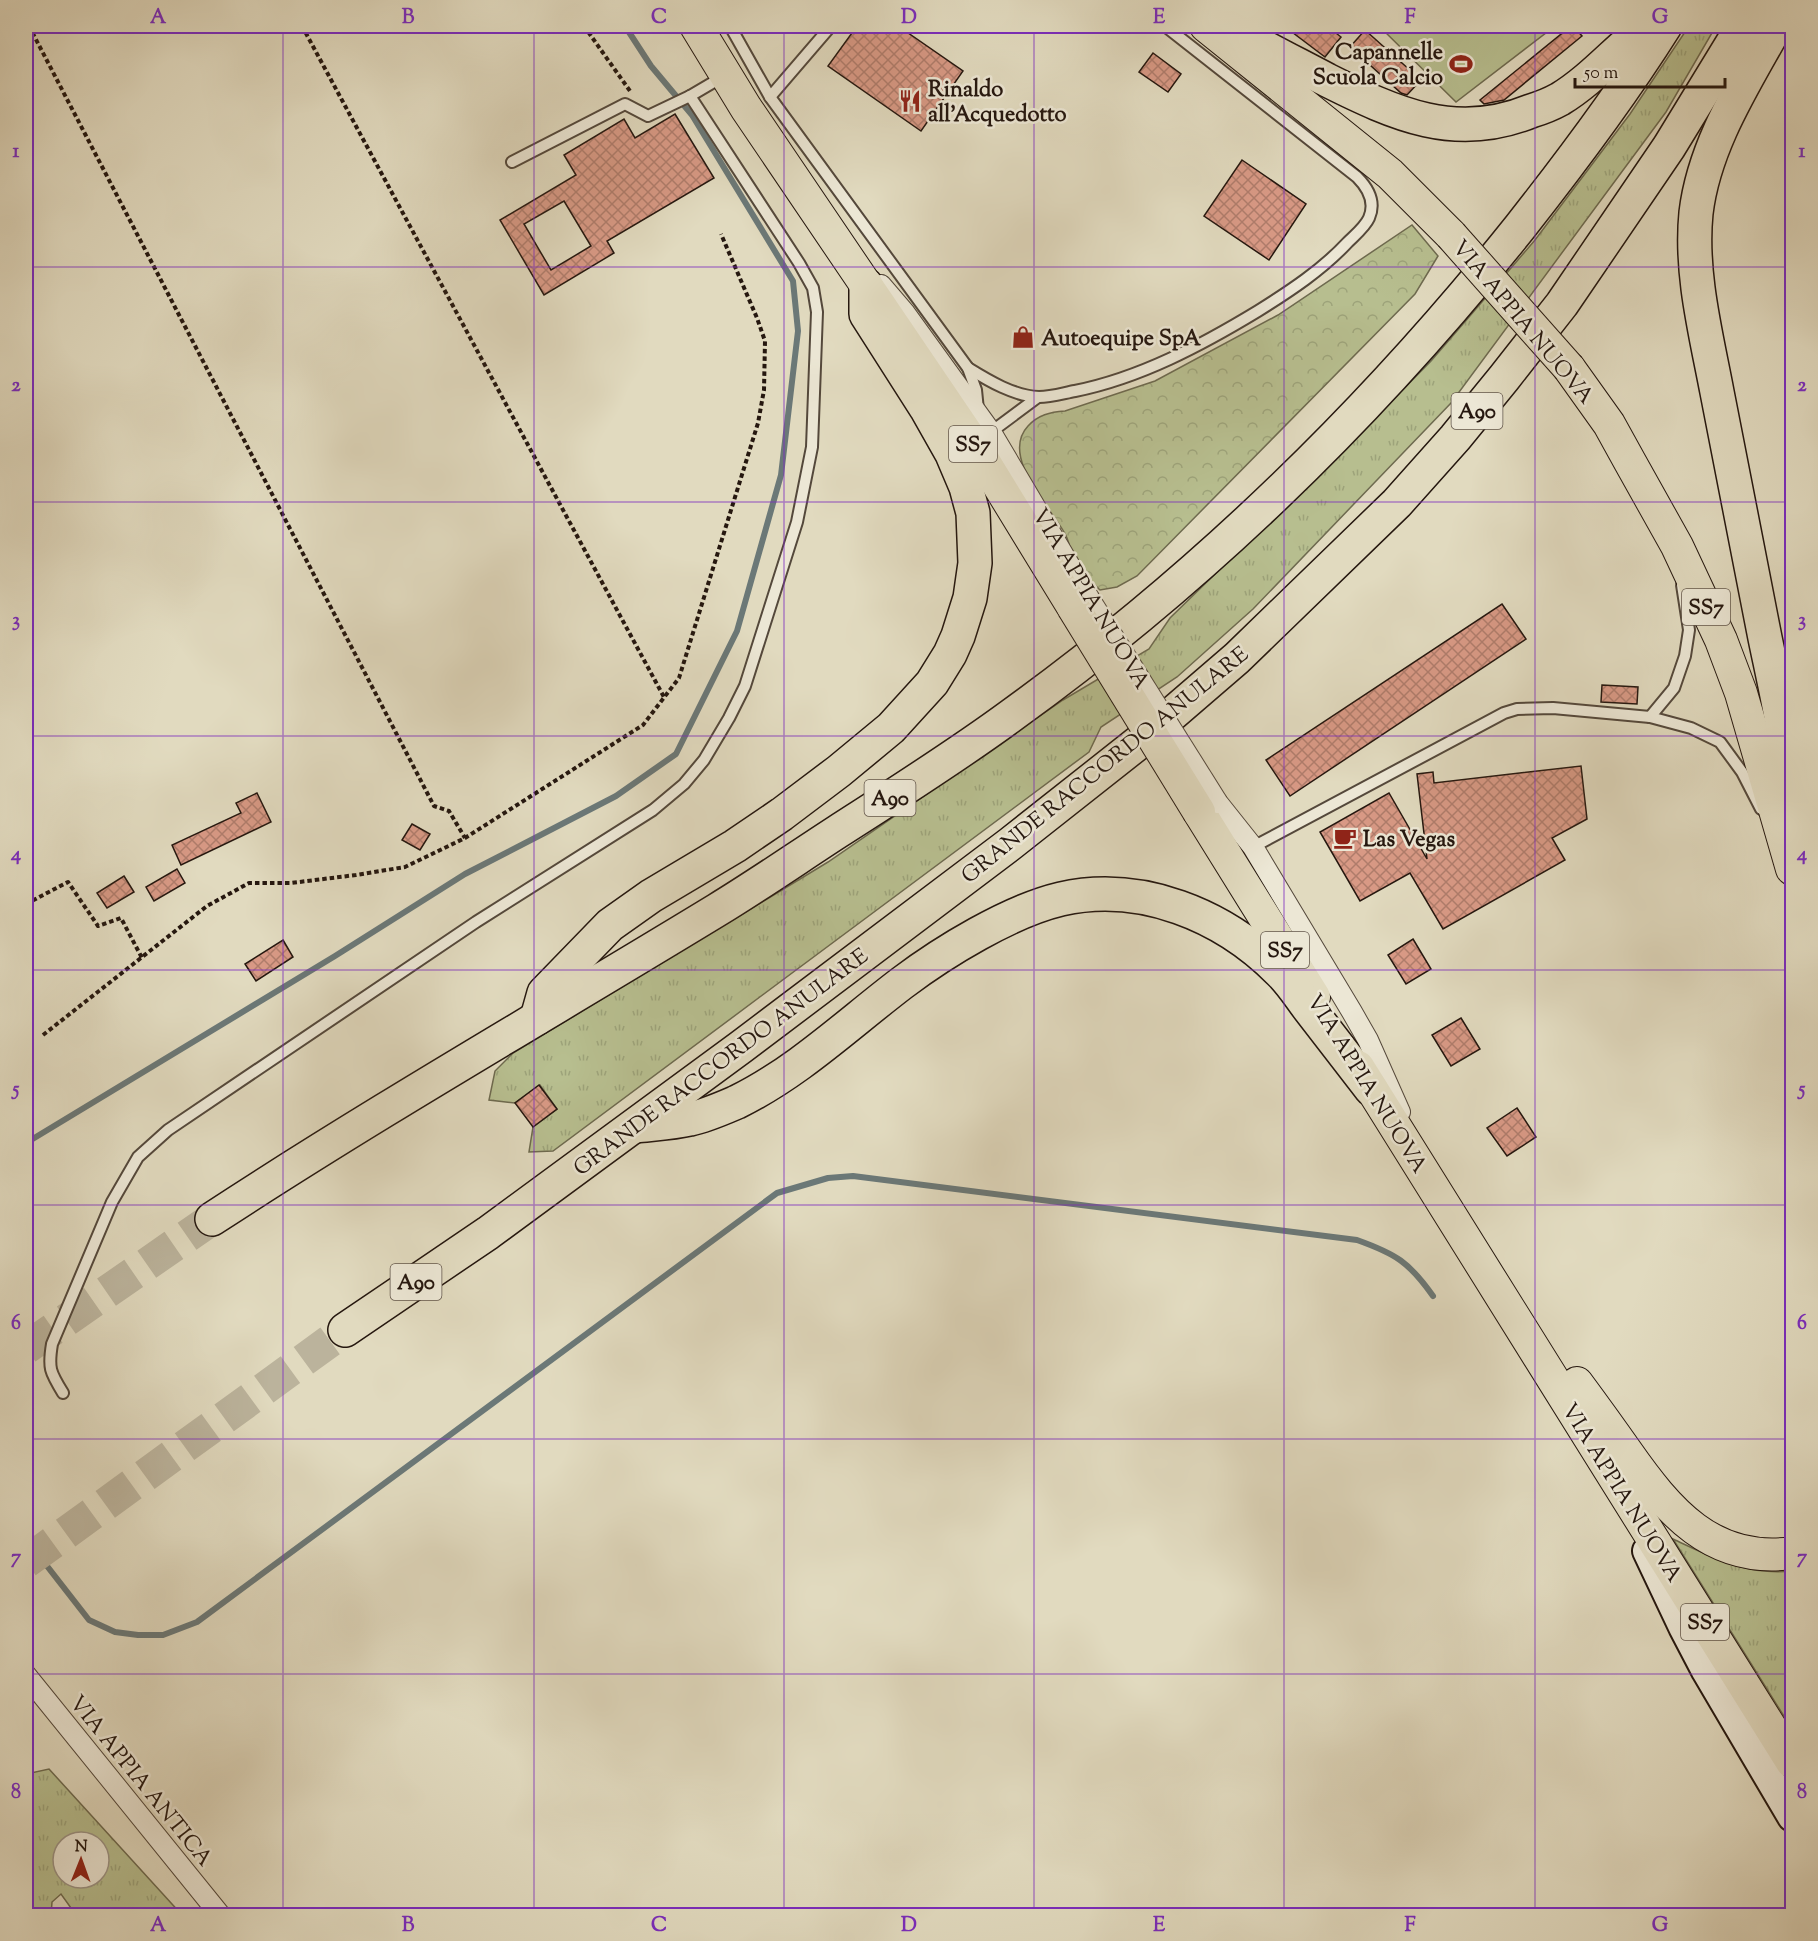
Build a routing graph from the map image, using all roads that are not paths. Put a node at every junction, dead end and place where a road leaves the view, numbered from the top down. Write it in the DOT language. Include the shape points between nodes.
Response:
graph roads {
  1 [pos="696,26"];
  2 [pos="730,26"];
  3 [pos="831,26"];
  4 [pos="1165,26"];
  5 [pos="1206,26"];
  6 [pos="1226,26"];
  7 [pos="1648,26"];
  8 [pos="1665,26"];
  9 [pos="1743,26"];
  10 [pos="1776,26"];
  11 [pos="725,76"];
  12 [pos="690,96"];
  13 [pos="770,97"];
  14 [pos="512,162"];
  15 [pos="819,216"];
  16 [pos="866,285"];
  17 [pos="968,368"];
  18 [pos="1038,397"];
  19 [pos="978,413"];
  20 [pos="992,432"];
  21 [pos="1677,546"];
  22 [pos="1081,602"];
  23 [pos="1650,717"];
  24 [pos="1209,807"];
  25 [pos="1792,813"];
  26 [pos="1252,847"];
  27 [pos="1792,870"];
  28 [pos="537,1018"];
  29 [pos="1371,1089"];
  30 [pos="635,1126"];
  31 [pos="1436,1190"];
  32 [pos="212,1220"];
  33 [pos="1476,1256"];
  34 [pos="345,1330"];
  35 [pos="63,1393"];
  36 [pos="1616,1483"];
  37 [pos="1792,1553"];
  38 [pos="26,1675"];
  39 [pos="1792,1762"];
  40 [pos="1792,1817"];
  41 [pos="221,1916"];
  1 -- 11 [label="main road, VIA APPIA NUOVA / SS7"];
  2 -- 13 [label="lane"];
  3 -- 13 [label="lane"];
  4 -- 18 [label="lane" via="1357,177 1371,200 1369,218 1324,266 1218,335 1108,383"];
  5 -- 21 [label="main road, VIA APPIA NUOVA / SS7, bridge" via="1383,167 1451,235 1569,368 1609,424"];
  6 -- 7 [label="highway" via="1387,109 1423,120 1467,125 1503,121 1552,103 1579,86"];
  8 -- 28 [label="highway, A90" via="1575,157 1453,308 1342,429 1188,575 1015,714 942,764 721,908"];
  9 -- 30 [label="highway, GRANDE RACCORDO ANULARE / A90" via="1669,147 1562,304 1455,438 1361,539 1237,658 1143,738 1010,844"];
  10 -- 25 [label="highway" via="1718,134 1710,157 1696,211 1695,263 1785,742"];
  11 -- 12 [label="lane"];
  11 -- 15 [label="main road, VIA APPIA NUOVA / SS7"];
  12 -- 14 [label="lane" via="648,116 625,104"];
  12 -- 35 [label="lane" via="799,263 813,288 817,312 812,447 797,522 745,687 704,760 684,784 653,810 456,935 168,1130 138,1157 112,1202 52,1344 52,1375"];
  13 -- 17 [label="lane"];
  15 -- 16 [label="main road, VIA APPIA NUOVA / SS7"];
  15 -- 19 [label="street, VIA APPIA NUOVA" via="905,313"];
  16 -- 22 [label="main road, VIA APPIA NUOVA / SS7"];
  16 -- 28 [label="highway" via="866,314 952,454 973,513 975,563 970,598 950,654 932,683 891,728 839,771 735,846 610,925 544,993"];
  17 -- 18 [label="lane" via="1002,387"];
  17 -- 19 [label="lane" via="976,390"];
  18 -- 20 [label="lane"];
  19 -- 20 [label="street, VIA APPIA NUOVA"];
  20 -- 22 [label="street, VIA APPIA NUOVA"];
  21 -- 23 [label="lane" via="1689,630 1674,688"];
  21 -- 27 [label="main road, VIA APPIA NUOVA / SS7" via="1737,682"];
  22 -- 24 [label="main road, VIA APPIA NUOVA / SS7, bridge"];
  23 -- 26 [label="lane" via="1553,708 1504,713"];
  23 -- 27 [label="lane" via="1690,728 1720,742 1742,772"];
  24 -- 26 [label="street, VIA APPIA NUOVA"];
  24 -- 29 [label="main road, VIA APPIA NUOVA / SS7"];
  26 -- 31 [label="street, VIA APPIA NUOVA" via="1362,1029"];
  28 -- 32 [label="highway, A90"];
  29 -- 30 [label="highway" via="1281,972 1237,936 1195,913 1168,904 1128,896 1094,895 1061,899 1025,910 956,947 902,983 794,1068 736,1102 691,1119"];
  29 -- 31 [label="main road, VIA APPIA NUOVA / SS7"];
  30 -- 34 [label="highway, GRANDE RACCORDO ANULARE / A90"];
  31 -- 33 [label="main road, VIA APPIA NUOVA / SS7"];
  33 -- 36 [label="main road, VIA APPIA NUOVA / SS7"];
  33 -- 37 [label="main road" via="1556,1352 1670,1508 1705,1536 1730,1548 1761,1554"];
  36 -- 39 [label="main road, VIA APPIA NUOVA / SS7"];
  36 -- 40 [label="street" via="1694,1649"];
  38 -- 41 [label="street, VIA APPIA ANTICA"];
}
